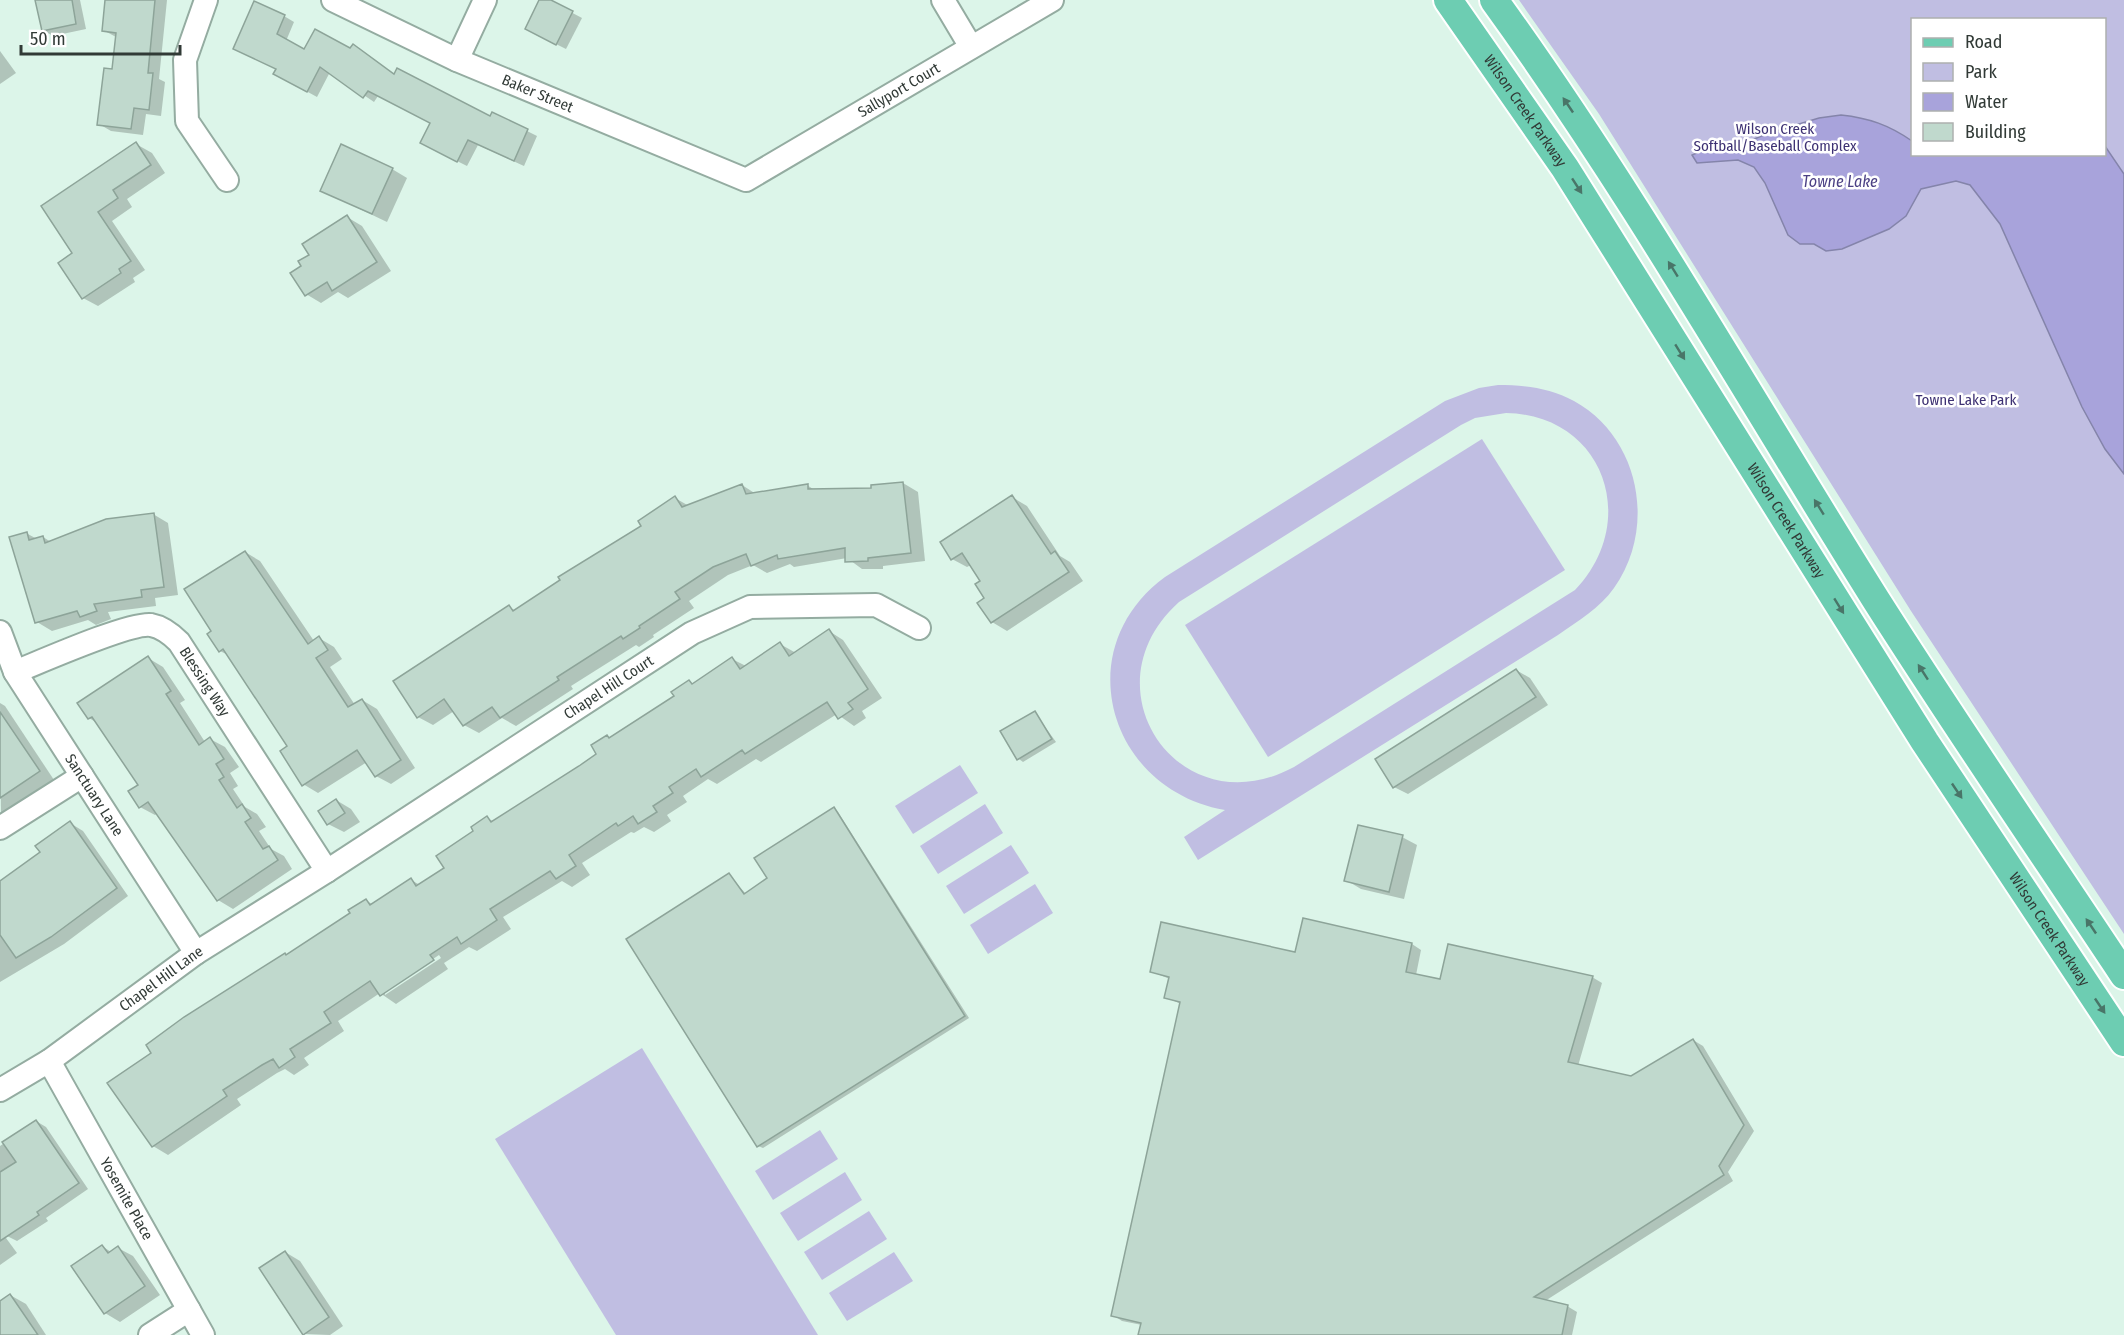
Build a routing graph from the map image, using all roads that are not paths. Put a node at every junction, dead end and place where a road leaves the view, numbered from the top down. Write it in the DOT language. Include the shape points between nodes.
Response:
graph roads {
  1 [pos="206,0"];
  2 [pos="333,0"];
  3 [pos="485,0"];
  4 [pos="943,0"];
  5 [pos="1052,0"];
  6 [pos="1448,0"];
  7 [pos="1494,0"];
  8 [pos="971,47"];
  9 [pos="457,60"];
  10 [pos="228,180"];
  11 [pos="746,180"];
  12 [pos="919,628"];
  13 [pos="0,632"];
  14 [pos="15,672"];
  15 [pos="82,776"];
  16 [pos="0,828"];
  17 [pos="327,871"];
  18 [pos="196,953"];
  19 [pos="2124,975"];
  20 [pos="2124,1042"];
  21 [pos="49,1061"];
  22 [pos="0,1090"];
  23 [pos="189,1310"];
  24 [pos="150,1335"];
  25 [pos="204,1335"];
  1 -- 10 [label="street" via="185,60 187,121"];
  2 -- 9 [label="street, Baker Street"];
  3 -- 9 [label="street"];
  4 -- 8 [label="street"];
  5 -- 8 [label="street, Sallyport Court"];
  6 -- 20 [label="main road, Wilson Creek Parkway, one-way" via="1584,196 1925,742"];
  19 -- 7 [label="main road, one-way" via="1876,599 1623,188"];
  8 -- 11 [label="street, Sallyport Court"];
  9 -- 11 [label="street, Baker Street"];
  12 -- 17 [label="street, Chapel Hill Court" via="876,605 750,607 692,633"];
  13 -- 14 [label="street, Sanctuary Lane"];
  14 -- 15 [label="street, Sanctuary Lane"];
  14 -- 17 [label="street, Blessing Way" via="131,627 152,625 169,633 179,642"];
  15 -- 16 [label="street"];
  15 -- 18 [label="street, Sanctuary Lane"];
  17 -- 18 [label="street, Chapel Hill Lane"];
  18 -- 21 [label="street, Chapel Hill Lane"];
  21 -- 22 [label="street, Chapel Hill Lane"];
  21 -- 23 [label="street, Yosemite Place"];
  23 -- 24 [label="street"];
  23 -- 25 [label="street, Yosemite Place"];
}
